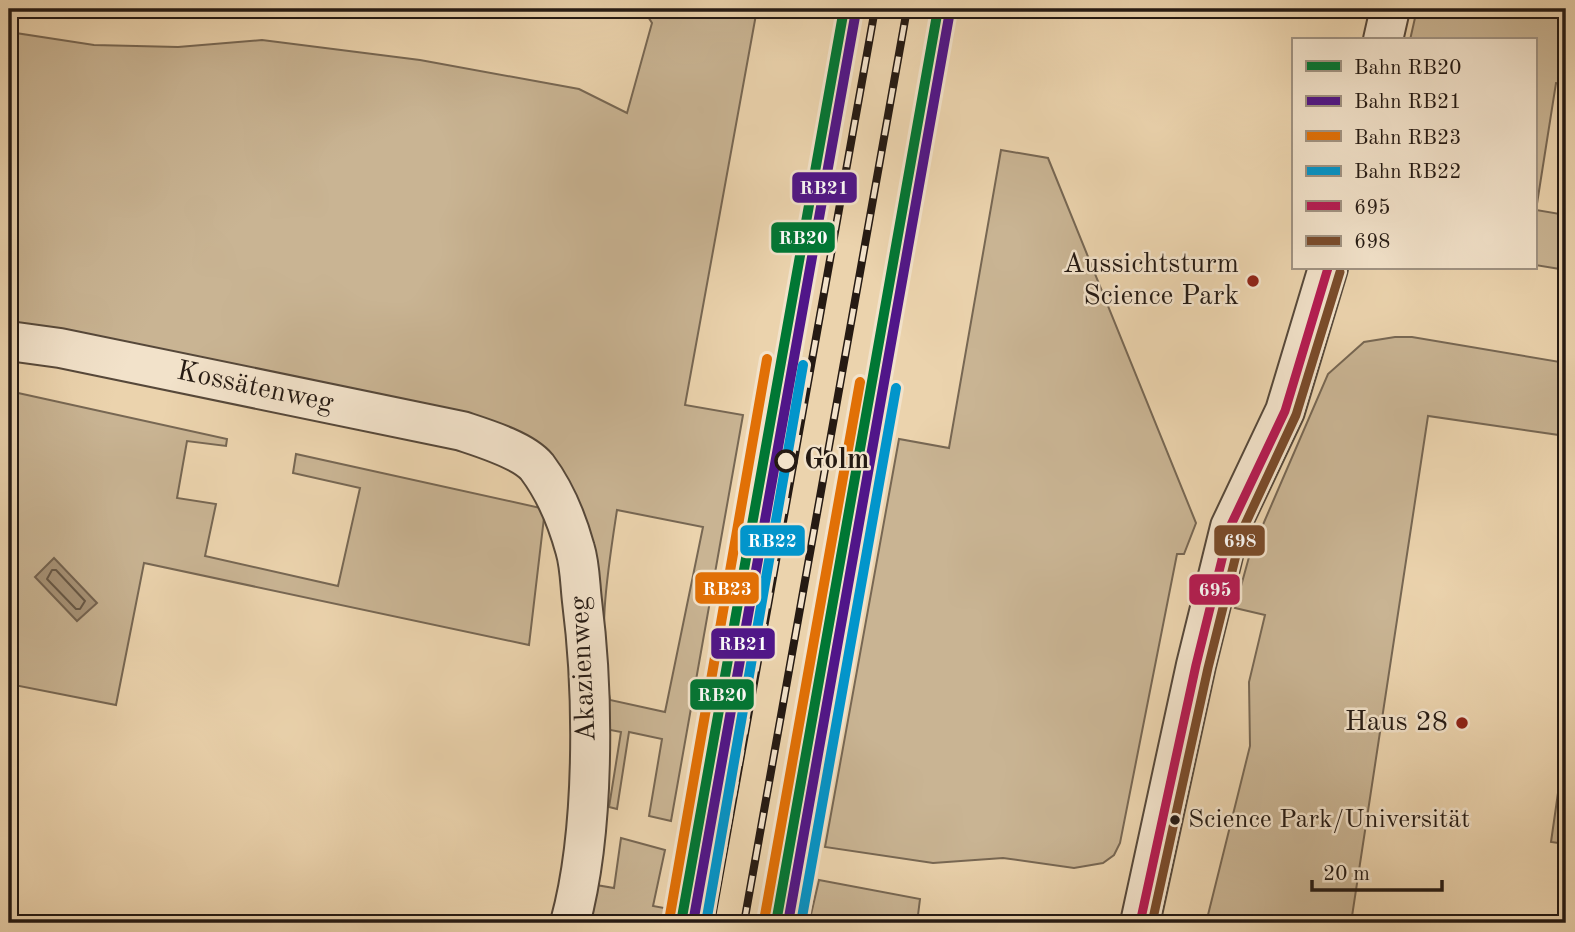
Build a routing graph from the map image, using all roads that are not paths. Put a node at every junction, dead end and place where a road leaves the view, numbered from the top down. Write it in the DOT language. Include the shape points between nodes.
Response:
graph roads {
  1 [pos="1327,270"];
  2 [pos="9,341"];
  3 [pos="499,444"];
  4 [pos="570,923"];
  5 [pos="1140,923"];
  1 -- 5 [label="street" via="1285,411 1230,527"];
  2 -- 3 [label="street, Kossätenweg" via="448,428"];
  3 -- 4 [label="street, Akazienweg" via="535,465 557,498 576,551 587,636 590,736 583,852"];
}
